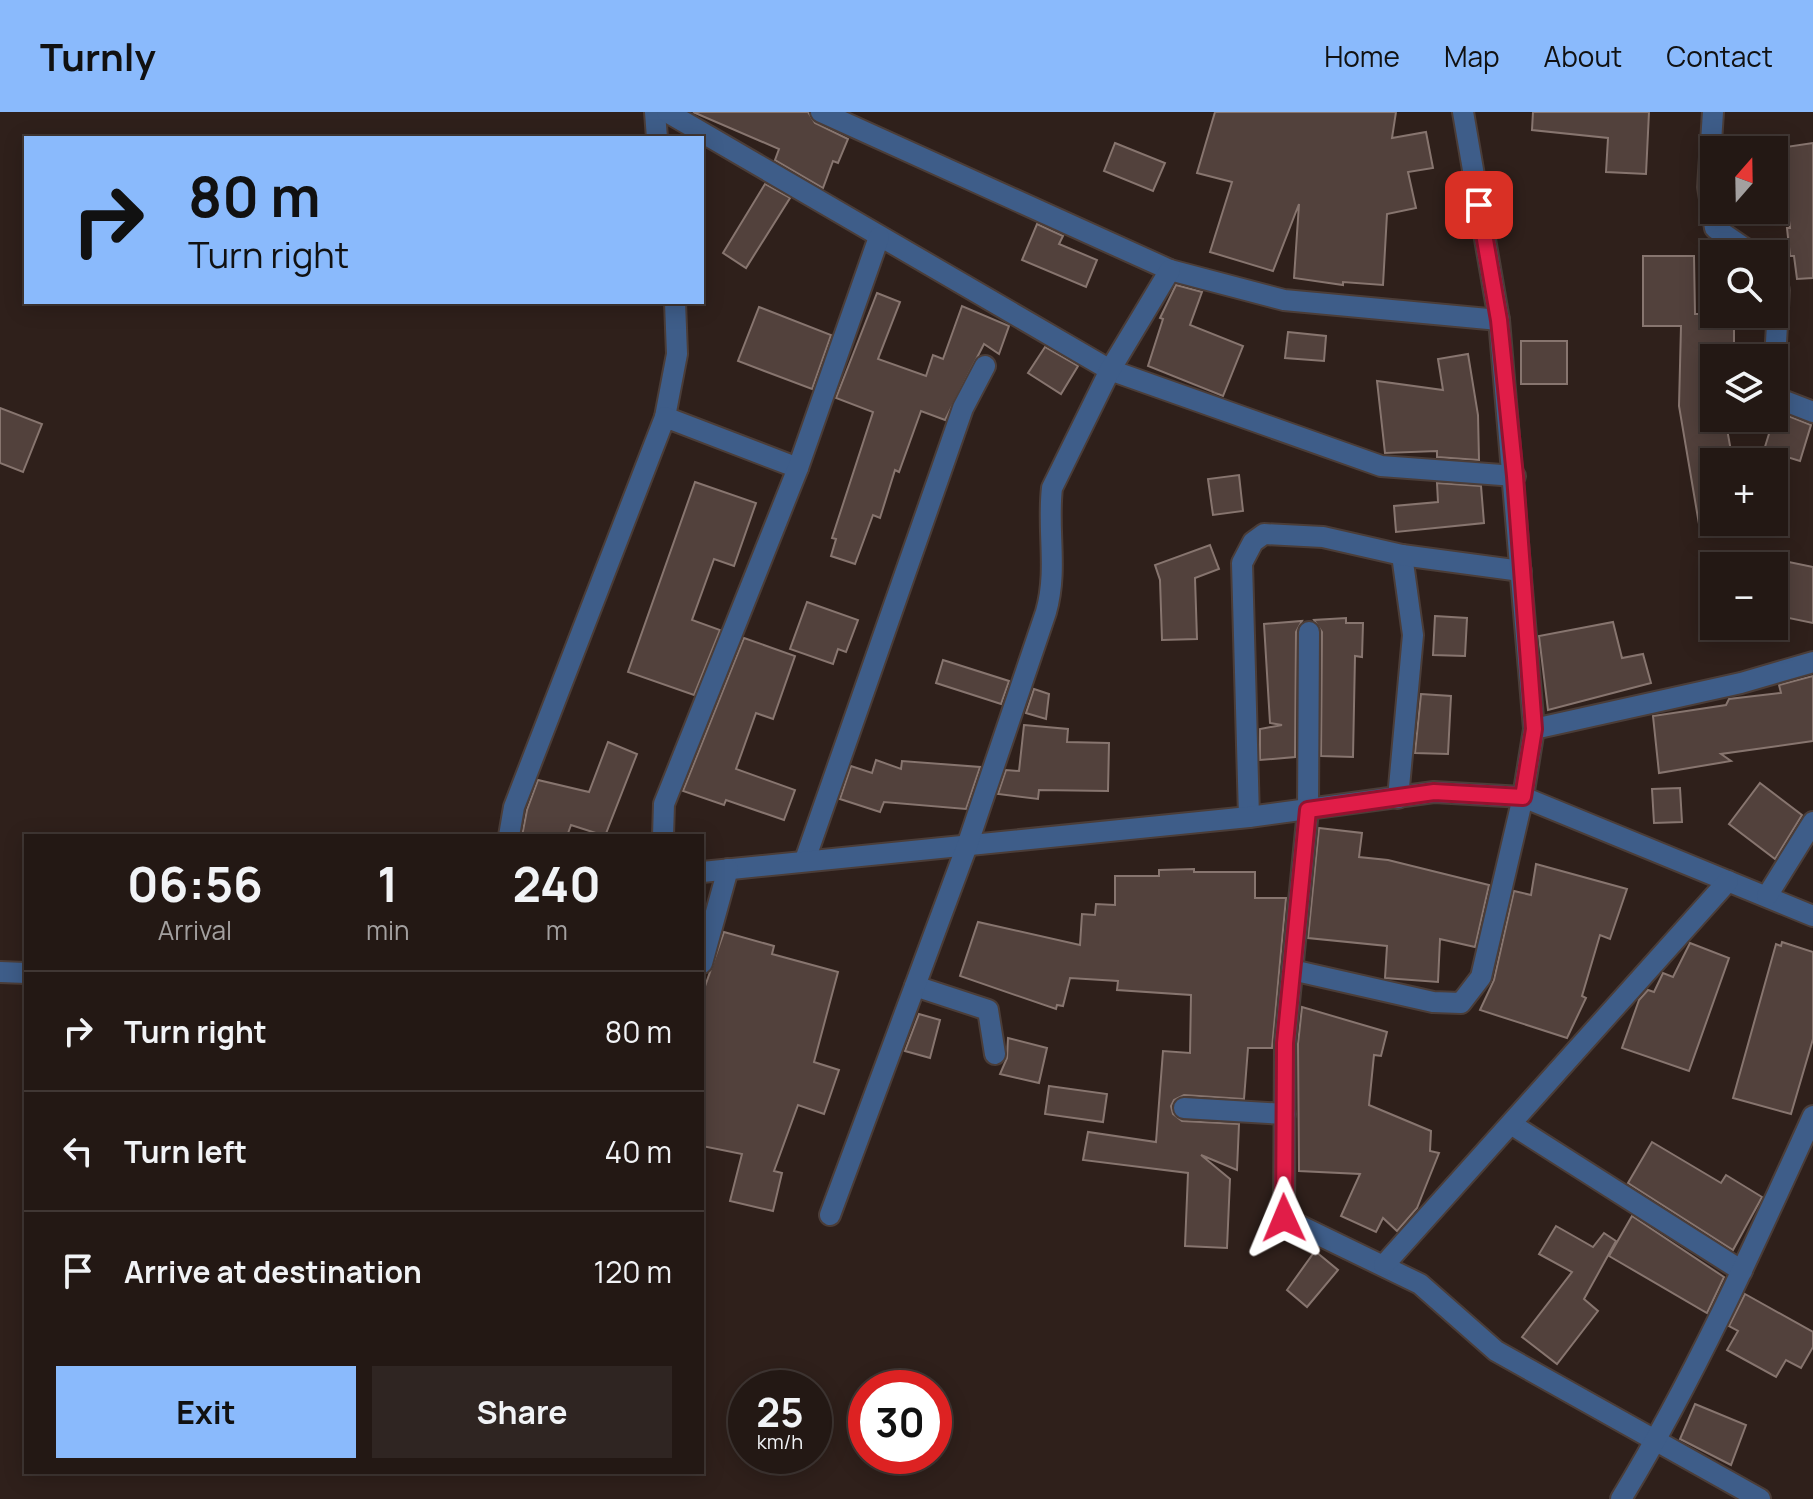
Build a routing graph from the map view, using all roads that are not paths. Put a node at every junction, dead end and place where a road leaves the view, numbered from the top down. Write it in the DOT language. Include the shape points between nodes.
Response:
graph roads {
  1 [pos="655,112"];
  2 [pos="667,112"];
  3 [pos="821,112"];
  4 [pos="1463,112"];
  5 [pos="1713,112"];
  6 [pos="657,136"];
  7 [pos="879,237"];
  8 [pos="1733,240"];
  9 [pos="1170,270"];
  10 [pos="675,304"];
  11 [pos="1499,320"];
  12 [pos="985,366"];
  13 [pos="1110,370"];
  14 [pos="1788,402"];
  15 [pos="1813,412"];
  16 [pos="665,417"];
  17 [pos="798,468"];
  18 [pos="1515,476"];
  19 [pos="1402,555"];
  20 [pos="1521,571"];
  21 [pos="1309,632"];
  22 [pos="1813,662"];
  23 [pos="1534,729"];
  24 [pos="1523,797"];
  25 [pos="1398,798"];
  26 [pos="1308,810"];
  27 [pos="1249,817"];
  28 [pos="1813,822"];
  29 [pos="509,834"];
  30 [pos="663,834"];
  31 [pos="968,843"];
  32 [pos="805,860"];
  33 [pos="728,869"];
  34 [pos="704,872"];
  35 [pos="1728,881"];
  36 [pos="1767,896"];
  37 [pos="1813,916"];
  38 [pos="704,956"];
  39 [pos="1292,970"];
  40 [pos="0,972"];
  41 [pos="24,973"];
  42 [pos="915,986"];
  43 [pos="995,1054"];
  44 [pos="1184,1108"];
  45 [pos="1285,1114"];
  46 [pos="1813,1116"];
  47 [pos="1511,1124"];
  48 [pos="830,1215"];
  49 [pos="1384,1265"];
  50 [pos="1742,1271"];
  51 [pos="1657,1439"];
  52 [pos="1621,1499"];
  53 [pos="1760,1499"];
  1 -- 6 [label="street"];
  2 -- 7 [label="street"];
  3 -- 9 [label="street"];
  4 -- 11 [label="street"];
  5 -- 8 [label="street" via="1708,187 1715,228"];
  7 -- 13 [label="street"];
  7 -- 17 [label="street"];
  9 -- 11 [label="street" via="1284,300"];
  9 -- 13 [label="street"];
  10 -- 16 [label="street" via="677,354"];
  11 -- 18 [label="street"];
  12 -- 32 [label="street" via="963,408"];
  13 -- 18 [label="street" via="1381,466"];
  13 -- 31 [label="street" via="1052,488 1053,588"];
  14 -- 15 [label="street"];
  16 -- 17 [label="street"];
  16 -- 29 [label="street" via="514,807"];
  17 -- 30 [label="street" via="664,804"];
  18 -- 20 [label="street"];
  19 -- 20 [label="street"];
  19 -- 25 [label="street" via="1413,635"];
  19 -- 27 [label="street" via="1323,537 1264,534 1246,551 1242,563"];
  20 -- 23 [label="street"];
  21 -- 26 [label="street"];
  22 -- 23 [label="street"];
  23 -- 24 [label="street"];
  24 -- 25 [label="street" via="1472,792"];
  24 -- 35 [label="street"];
  24 -- 39 [label="street" via="1481,977 1461,1003 1433,1002"];
  25 -- 26 [label="street"];
  26 -- 27 [label="street"];
  26 -- 39 [label="street"];
  27 -- 31 [label="street"];
  28 -- 36 [label="street"];
  31 -- 32 [label="street"];
  31 -- 42 [label="street"];
  32 -- 33 [label="street"];
  33 -- 34 [label="street"];
  33 -- 38 [label="street"];
  35 -- 36 [label="street"];
  35 -- 47 [label="street"];
  36 -- 37 [label="street"];
  39 -- 45 [label="street"];
  40 -- 41 [label="street"];
  42 -- 43 [label="street" via="988,1010"];
  42 -- 48 [label="street"];
  44 -- 45 [label="street"];
  45 -- 49 [label="street" via="1284,1218"];
  46 -- 50 [label="street"];
  47 -- 49 [label="street"];
  47 -- 50 [label="street"];
  49 -- 51 [label="street" via="1420,1284 1496,1351"];
  50 -- 51 [label="street"];
  51 -- 52 [label="street"];
  51 -- 53 [label="street"];
}
